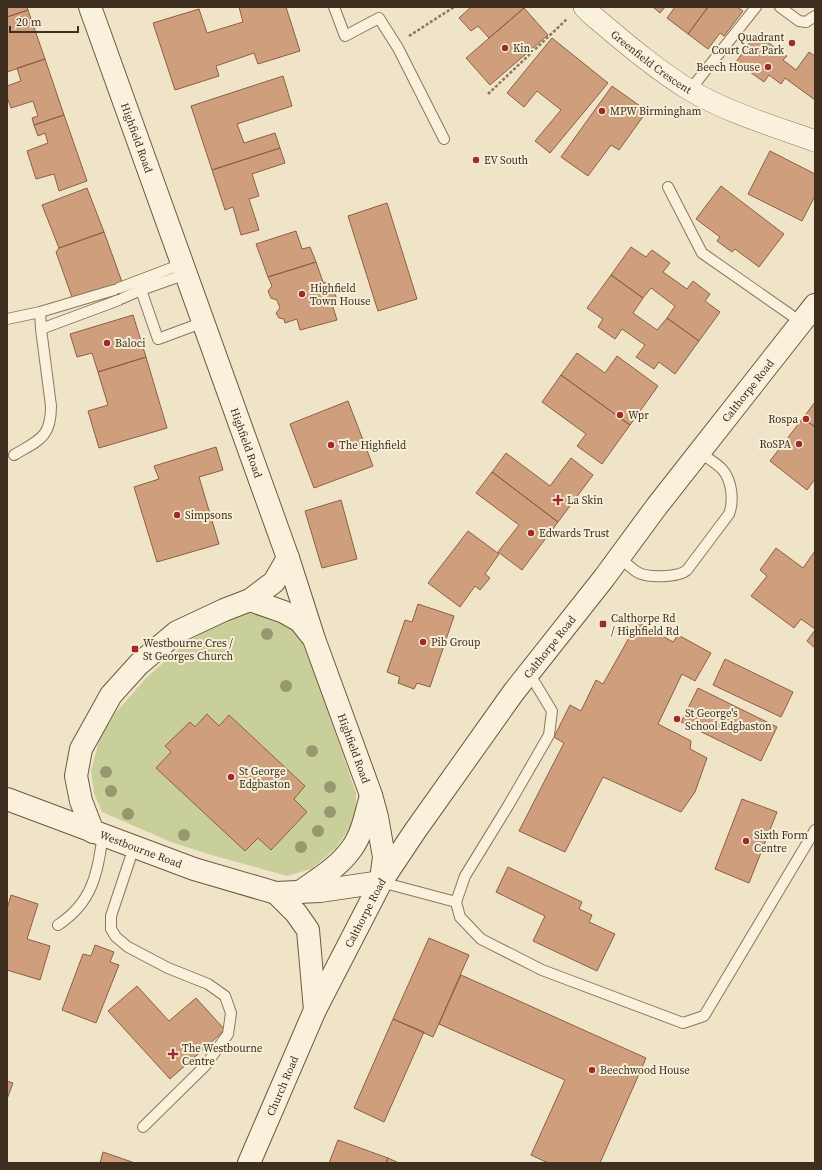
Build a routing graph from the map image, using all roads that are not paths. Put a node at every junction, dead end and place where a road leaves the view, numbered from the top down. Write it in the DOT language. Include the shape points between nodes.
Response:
graph roads {
  1 [pos="90,7"];
  2 [pos="334,7"];
  3 [pos="756,7"];
  4 [pos="780,7"];
  5 [pos="576,12"];
  6 [pos="815,16"];
  7 [pos="690,90"];
  8 [pos="444,139"];
  9 [pos="815,141"];
  10 [pos="668,187"];
  11 [pos="184,269"];
  12 [pos="141,290"];
  13 [pos="815,305"];
  14 [pos="40,312"];
  15 [pos="7,319"];
  16 [pos="204,322"];
  17 [pos="801,322"];
  18 [pos="41,329"];
  19 [pos="699,452"];
  20 [pos="14,455"];
  21 [pos="619,557"];
  22 [pos="288,558"];
  23 [pos="250,600"];
  24 [pos="314,639"];
  25 [pos="528,673"];
  26 [pos="371,795"];
  27 [pos="8,801"];
  28 [pos="815,830"];
  29 [pos="98,833"];
  30 [pos="134,847"];
  31 [pos="381,882"];
  32 [pos="300,892"];
  33 [pos="276,894"];
  34 [pos="456,902"];
  35 [pos="58,925"];
  36 [pos="315,1010"];
  37 [pos="143,1127"];
  38 [pos="249,1163"];
  1 -- 11 [label="main road, Highfield Road"];
  2 -- 8 [label="lane" via="345,36 379,18"];
  3 -- 7 [label="lane"];
  4 -- 6 [label="lane" via="799,21 806,22"];
  5 -- 7 [label="street, Greenfield Crescent" via="592,16 657,69"];
  7 -- 9 [label="street, Greenfield Crescent" via="730,110"];
  10 -- 17 [label="lane" via="702,253"];
  11 -- 12 [label="lane"];
  11 -- 14 [label="lane"];
  11 -- 16 [label="main road, Highfield Road"];
  12 -- 16 [label="lane" via="158,339"];
  12 -- 18 [label="lane"];
  13 -- 17 [label="main road, Calthorpe Road"];
  14 -- 15 [label="lane"];
  14 -- 18 [label="lane"];
  16 -- 22 [label="main road, Highfield Road"];
  17 -- 19 [label="main road, Calthorpe Road"];
  18 -- 20 [label="lane" via="51,417 48,429 41,439"];
  19 -- 21 [label="main road, Calthorpe Road"];
  19 -- 21 [label="lane" via="722,469 732,492 732,506 729,514 687,570 679,575 666,576 638,573"];
  21 -- 25 [label="main road, Calthorpe Road"];
  22 -- 23 [label="main road" via="274,582"];
  22 -- 24 [label="main road, Highfield Road"];
  23 -- 24 [label="main road" via="284,612 300,621"];
  23 -- 29 [label="main road" via="177,632 139,664 111,695 81,749 76,776 80,801"];
  24 -- 26 [label="main road, Highfield Road"];
  25 -- 31 [label="main road, Calthorpe Road"];
  25 -- 34 [label="lane" via="552,712 549,735 465,876"];
  26 -- 31 [label="main road, Highfield Road" via="384,857"];
  26 -- 32 [label="main road" via="362,828 352,848 340,862"];
  27 -- 29 [label="main road, Westbourne Road"];
  28 -- 34 [label="lane" via="704,1016 683,1023 542,970 481,939 460,917"];
  29 -- 30 [label="main road, Westbourne Road"];
  29 -- 35 [label="lane" via="94,880 82,902 70,917"];
  30 -- 33 [label="main road, Westbourne Road" via="194,869"];
  30 -- 37 [label="lane" via="112,916 111,929 128,947 168,968 208,984 225,996 231,1013 228,1034 204,1066"];
  31 -- 32 [label="main road" via="344,889"];
  31 -- 34 [label="lane"];
  31 -- 36 [label="main road, Calthorpe Road"];
  32 -- 33 [label="main road"];
  33 -- 36 [label="main road" via="296,913 308,930"];
  36 -- 38 [label="main road, Church Road"];
}
